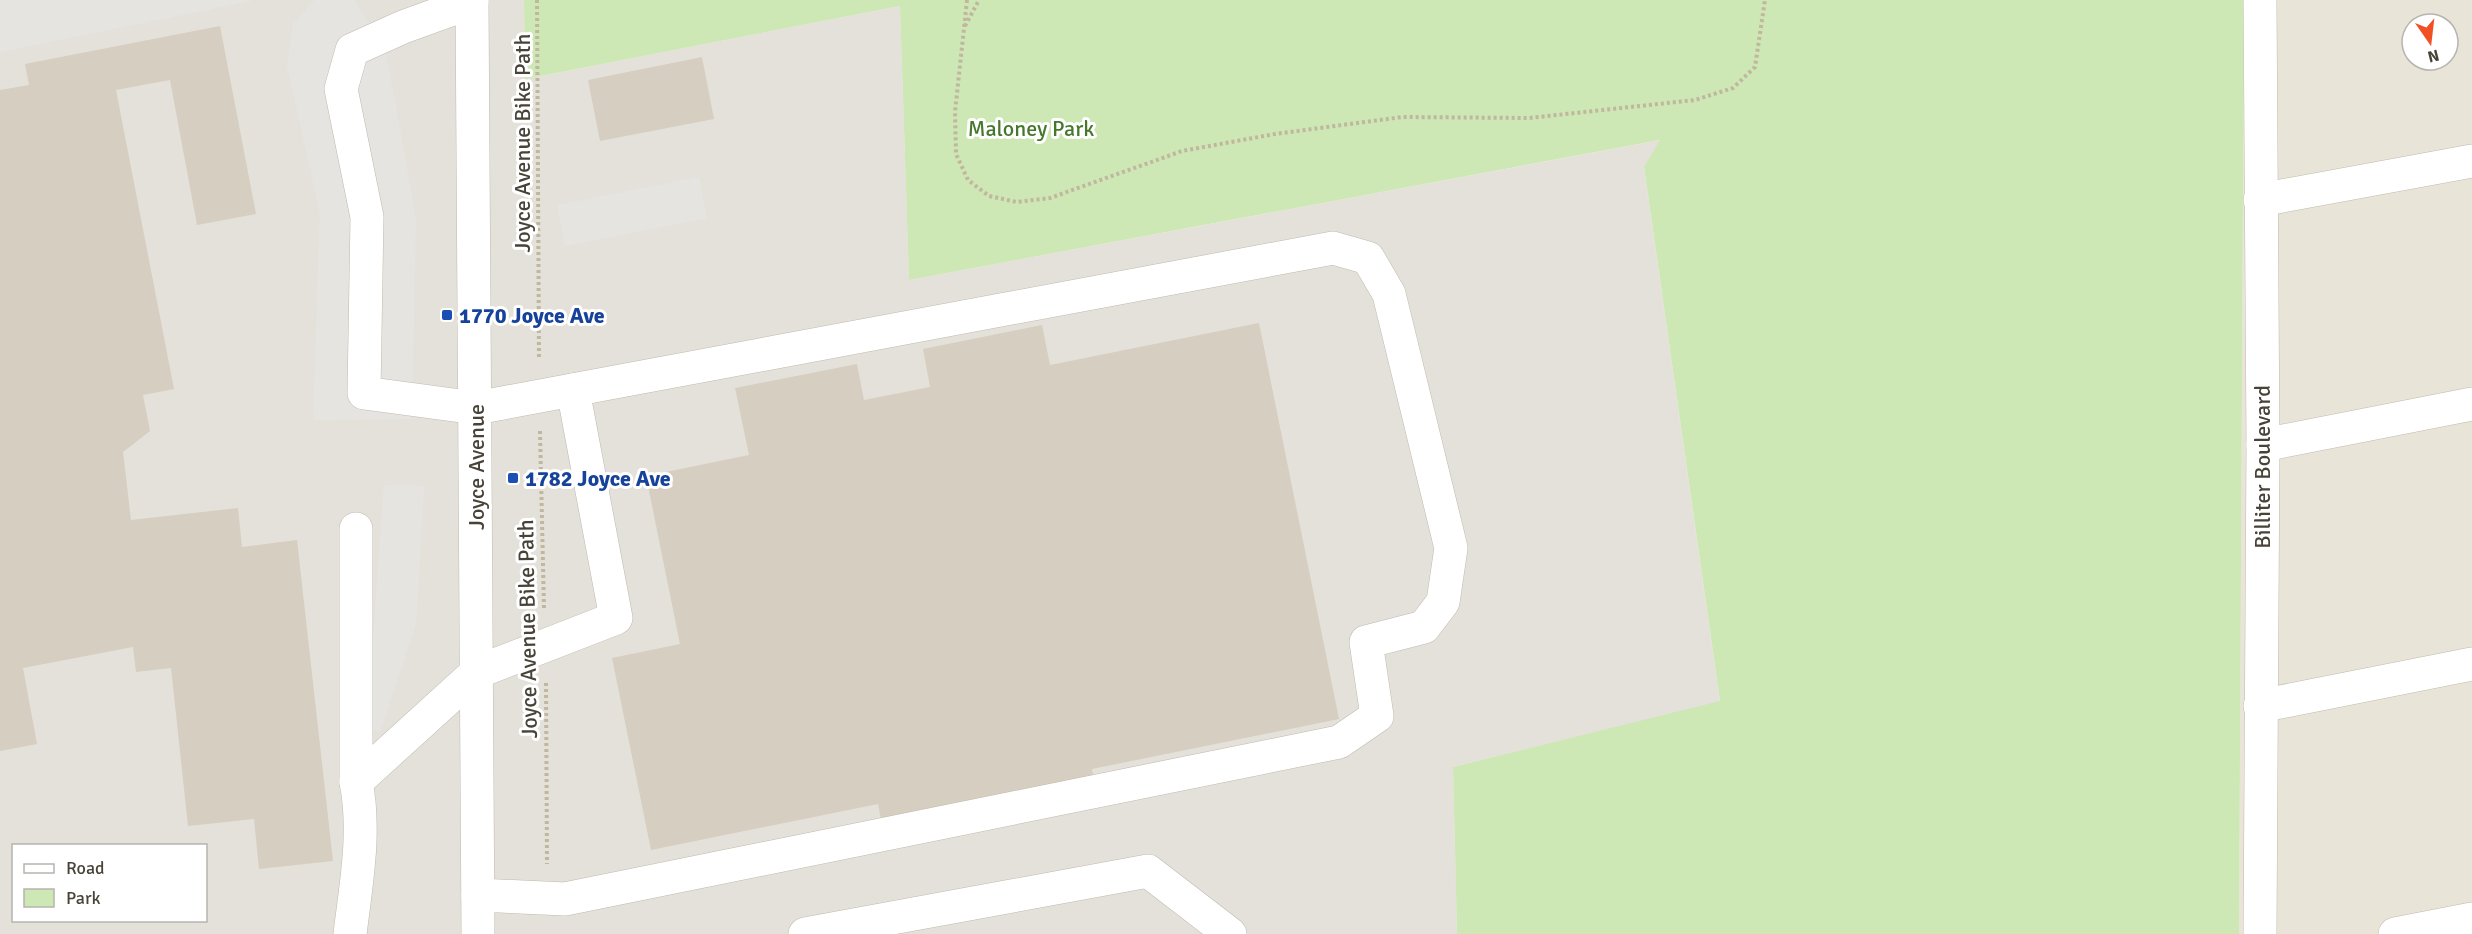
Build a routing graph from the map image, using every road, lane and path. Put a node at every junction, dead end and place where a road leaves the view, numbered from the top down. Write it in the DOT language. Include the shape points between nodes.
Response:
graph roads {
  1 [pos="537,0"];
  2 [pos="967,0"];
  3 [pos="979,0"];
  4 [pos="1765,0"];
  5 [pos="2260,0"];
  6 [pos="472,1"];
  7 [pos="964,28"];
  8 [pos="2472,161"];
  9 [pos="2260,200"];
  10 [pos="573,390"];
  11 [pos="539,396"];
  12 [pos="2472,404"];
  13 [pos="476,408"];
  14 [pos="2263,445"];
  15 [pos="356,529"];
  16 [pos="545,646"];
  17 [pos="2472,664"];
  18 [pos="477,672"];
  19 [pos="2260,706"];
  20 [pos="356,782"];
  21 [pos="478,895"];
  22 [pos="547,899"];
  23 [pos="2472,919"];
  24 [pos="350,934"];
  25 [pos="478,934"];
  26 [pos="806,934"];
  27 [pos="1230,934"];
  28 [pos="2260,934"];
  29 [pos="2395,934"];
  1 -- 11 [label="path, Joyce Avenue Bike Path"];
  2 -- 7 [label="path"];
  3 -- 7 [label="path"];
  4 -- 7 [label="path" via="1755,67 1733,88 1695,100 1529,118 1402,117 1275,134 1182,151 1050,198 1017,202 989,196 968,180 956,154 955,112"];
  5 -- 9 [label="street, Billiter Boulevard"];
  6 -- 13 [label="street, Joyce Avenue"];
  6 -- 13 [label="street" via="352,50 341,90 367,217 364,393"];
  8 -- 9 [label="street"];
  9 -- 14 [label="street, Billiter Boulevard"];
  10 -- 11 [label="street"];
  10 -- 16 [label="street" via="616,618"];
  10 -- 22 [label="street" via="1333,248 1368,258 1389,294 1451,548 1443,602 1424,627 1366,642 1377,716 1339,742 565,899"];
  11 -- 13 [label="street"];
  11 -- 16 [label="path, Joyce Avenue Bike Path"];
  12 -- 14 [label="street"];
  13 -- 18 [label="street, Joyce Avenue"];
  14 -- 19 [label="street, Billiter Boulevard"];
  15 -- 20 [label="street"];
  16 -- 18 [label="street"];
  16 -- 22 [label="path, Joyce Avenue Bike Path"];
  17 -- 19 [label="street"];
  18 -- 20 [label="street"];
  18 -- 21 [label="street, Joyce Avenue"];
  19 -- 28 [label="street, Billiter Boulevard"];
  20 -- 24 [label="street" via="359,860"];
  21 -- 22 [label="street"];
  21 -- 25 [label="street, Joyce Avenue"];
  23 -- 29 [label="street"];
  26 -- 27 [label="street" via="1148,871"];
}
